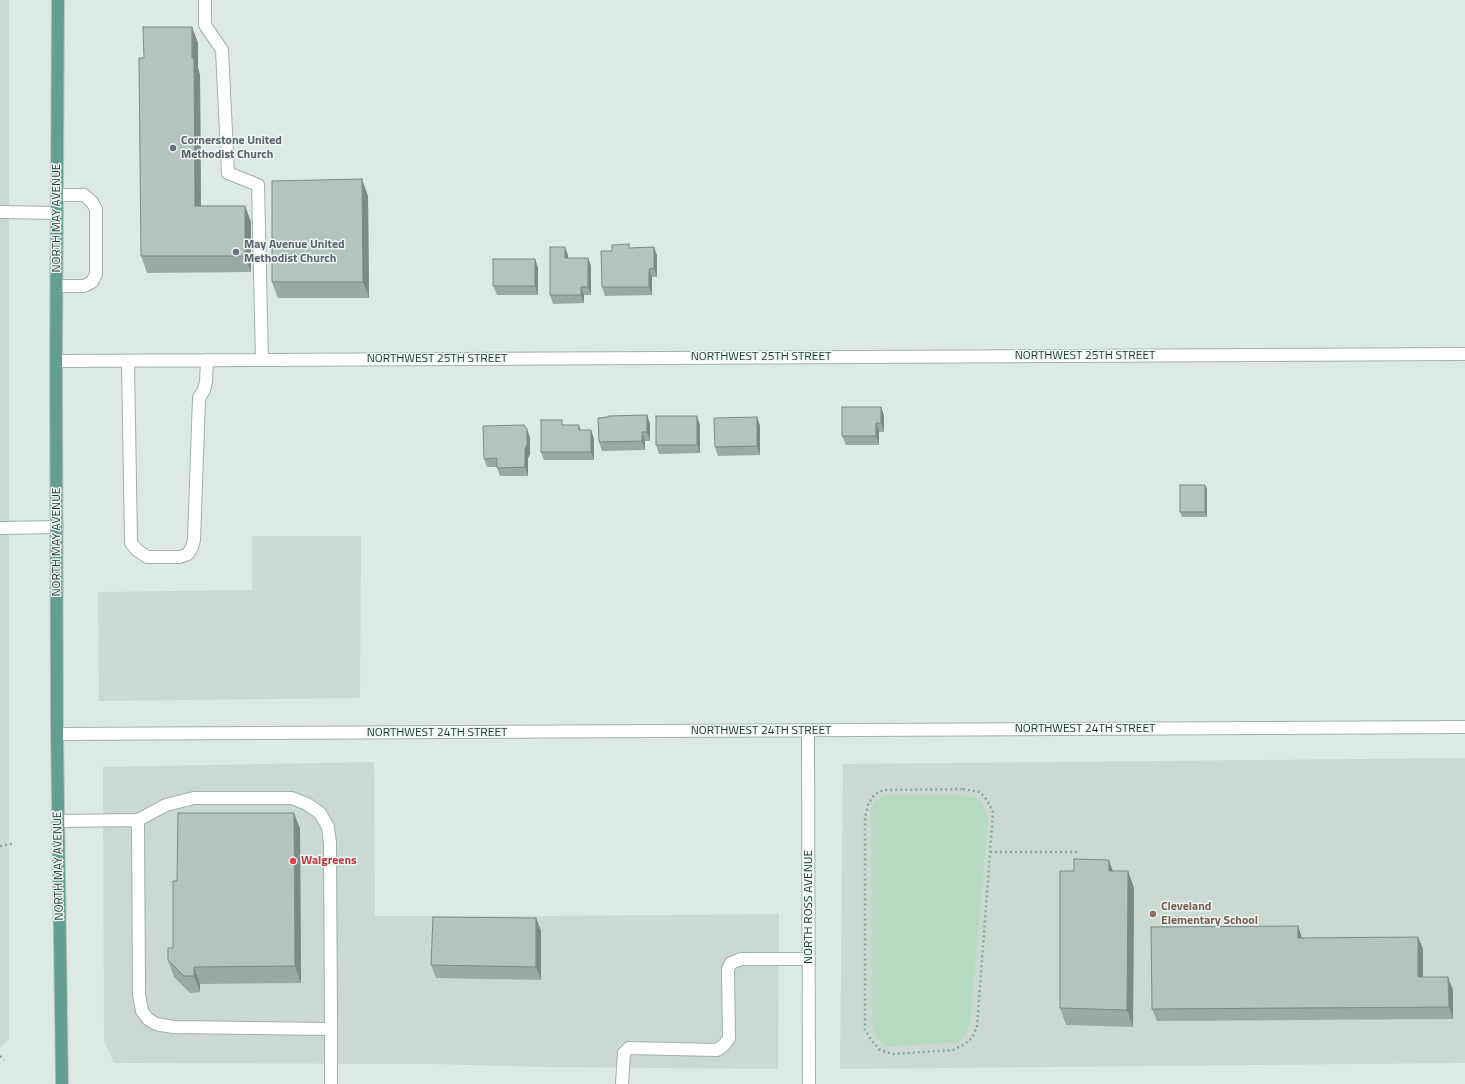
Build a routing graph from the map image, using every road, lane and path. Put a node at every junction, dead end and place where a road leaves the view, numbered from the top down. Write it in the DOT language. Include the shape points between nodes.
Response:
graph roads {
  1 [pos="58,0"];
  2 [pos="205,0"];
  3 [pos="57,195"];
  4 [pos="0,212"];
  5 [pos="57,213"];
  6 [pos="57,286"];
  7 [pos="1465,354"];
  8 [pos="207,360"];
  9 [pos="262,360"];
  10 [pos="56,361"];
  11 [pos="128,361"];
  12 [pos="56,527"];
  13 [pos="0,528"];
  14 [pos="1465,727"];
  15 [pos="808,731"];
  16 [pos="57,734"];
  17 [pos="138,820"];
  18 [pos="58,821"];
  19 [pos="12,844"];
  20 [pos="0,846"];
  21 [pos="990,852"];
  22 [pos="1080,852"];
  23 [pos="809,959"];
  24 [pos="331,1029"];
  25 [pos="0,1056"];
  26 [pos="4,1060"];
  27 [pos="62,1084"];
  28 [pos="332,1084"];
  29 [pos="622,1084"];
  30 [pos="809,1084"];
  1 -- 3 [label="main road, NORTH MAY AVENUE"];
  2 -- 9 [label="street" via="205,25 222,50 228,173 258,185"];
  3 -- 5 [label="main road, NORTH MAY AVENUE"];
  3 -- 6 [label="street" via="84,196 96,209 96,274 92,282 84,286"];
  4 -- 5 [label="street"];
  5 -- 6 [label="main road, NORTH MAY AVENUE"];
  6 -- 10 [label="main road, NORTH MAY AVENUE"];
  7 -- 9 [label="street, NORTHWEST 25TH STREET"];
  8 -- 9 [label="street, NORTHWEST 25TH STREET"];
  8 -- 11 [label="street, NORTHWEST 25TH STREET"];
  8 -- 11 [label="street" via="206,382 199,398 194,540 188,554 180,557 147,557 132,543"];
  10 -- 11 [label="street, NORTHWEST 25TH STREET"];
  10 -- 12 [label="main road, NORTH MAY AVENUE"];
  12 -- 13 [label="street"];
  12 -- 16 [label="main road, NORTH MAY AVENUE"];
  14 -- 15 [label="street, NORTHWEST 24TH STREET"];
  15 -- 16 [label="street, NORTHWEST 24TH STREET"];
  15 -- 23 [label="street, NORTH ROSS AVENUE"];
  16 -- 18 [label="main road, NORTH MAY AVENUE"];
  17 -- 18 [label="street"];
  17 -- 24 [label="street" via="138,994 142,1011 148,1019 156,1024 173,1027"];
  17 -- 24 [label="street" via="166,805 194,798 292,798 320,813 328,827 330,842"];
  18 -- 27 [label="main road, NORTH MAY AVENUE"];
  19 -- 20 [label="path"];
  21 -- 21 [label="path" via="977,1027 972,1038 953,1050 894,1054 880,1050 866,1030 868,805 874,796 883,790 963,789 980,792 993,812"];
  21 -- 22 [label="path"];
  23 -- 29 [label="street" via="741,959 731,963 728,969 729,1038 724,1045 717,1050 629,1048 624,1053"];
  23 -- 30 [label="street, NORTH ROSS AVENUE"];
  24 -- 28 [label="street"];
  25 -- 26 [label="path"];
}
